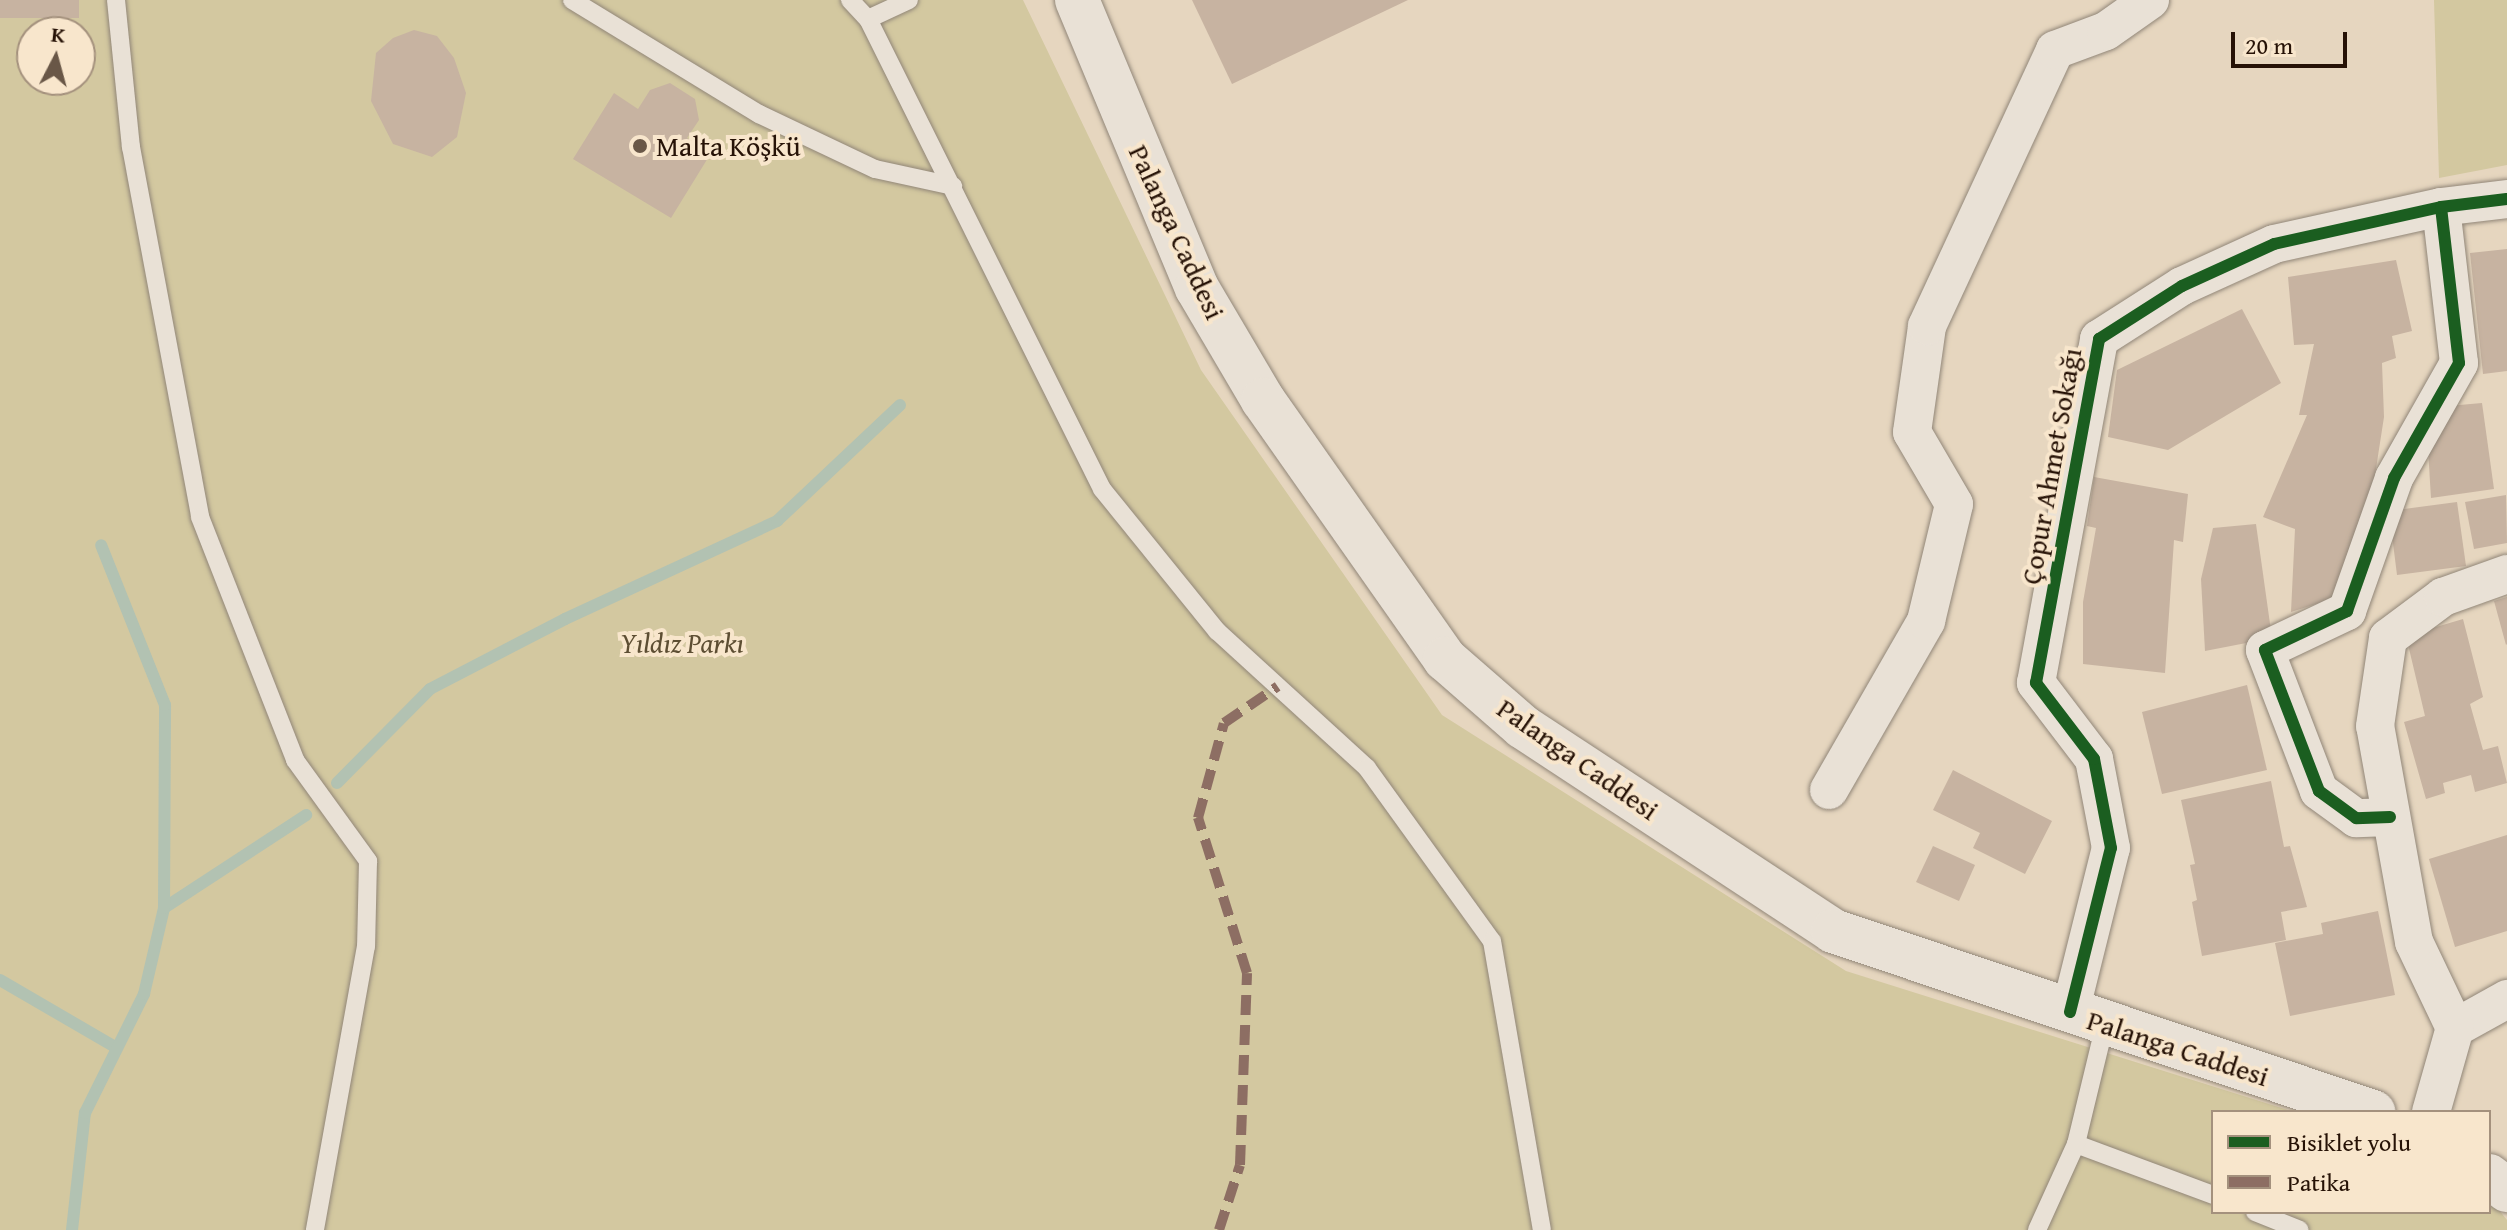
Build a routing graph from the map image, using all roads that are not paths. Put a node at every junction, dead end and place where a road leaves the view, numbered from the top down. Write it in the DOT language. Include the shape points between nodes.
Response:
graph roads {
  1 [pos="116,0"];
  2 [pos="572,0"];
  3 [pos="850,0"];
  4 [pos="909,0"];
  5 [pos="1077,0"];
  6 [pos="2150,0"];
  7 [pos="868,19"];
  8 [pos="953,186"];
  9 [pos="2507,199"];
  10 [pos="2441,207"];
  11 [pos="2507,574"];
  12 [pos="1829,790"];
  13 [pos="2390,817"];
  14 [pos="2507,999"];
  15 [pos="2087,1018"];
  16 [pos="2455,1028"];
  17 [pos="2367,1110"];
  18 [pos="2432,1110"];
  19 [pos="2076,1144"];
  20 [pos="2491,1178"];
  21 [pos="2507,1190"];
  22 [pos="2211,1194"];
  23 [pos="2260,1214"];
  24 [pos="315,1230"];
  25 [pos="1542,1230"];
  26 [pos="2037,1230"];
  27 [pos="2300,1230"];
  1 -- 24 [label="lane" via="131,147 200,517 295,760 368,861 366,946"];
  2 -- 8 [label="lane" via="759,114 875,169"];
  3 -- 7 [label="lane"];
  4 -- 7 [label="lane"];
  5 -- 15 [label="main road, Palanga Caddesi" via="1197,288 1263,400 1445,659 1523,727 1833,931"];
  6 -- 12 [label="street" via="2106,31 2055,50 1927,326 1912,432 1954,504 1926,621"];
  7 -- 8 [label="lane"];
  8 -- 25 [label="lane" via="1102,489 1217,631 1367,768 1492,941"];
  9 -- 10 [label="street, Çopur Ahmet Sokağı"];
  10 -- 13 [label="street" via="2459,363 2394,478 2347,611 2265,650 2319,791 2356,818"];
  10 -- 15 [label="street, Çopur Ahmet Sokağı" via="2274,244 2182,286 2099,339 2036,683 2094,759 2111,848"];
  11 -- 13 [label="street" via="2443,597 2388,638 2375,726"];
  13 -- 16 [label="street" via="2414,942"];
  14 -- 16 [label="street"];
  15 -- 17 [label="main road, Palanga Caddesi"];
  15 -- 19 [label="lane"];
  16 -- 18 [label="street"];
  19 -- 22 [label="lane"];
  19 -- 26 [label="lane"];
  20 -- 21 [label="main road"];
  23 -- 27 [label="lane"];
}
